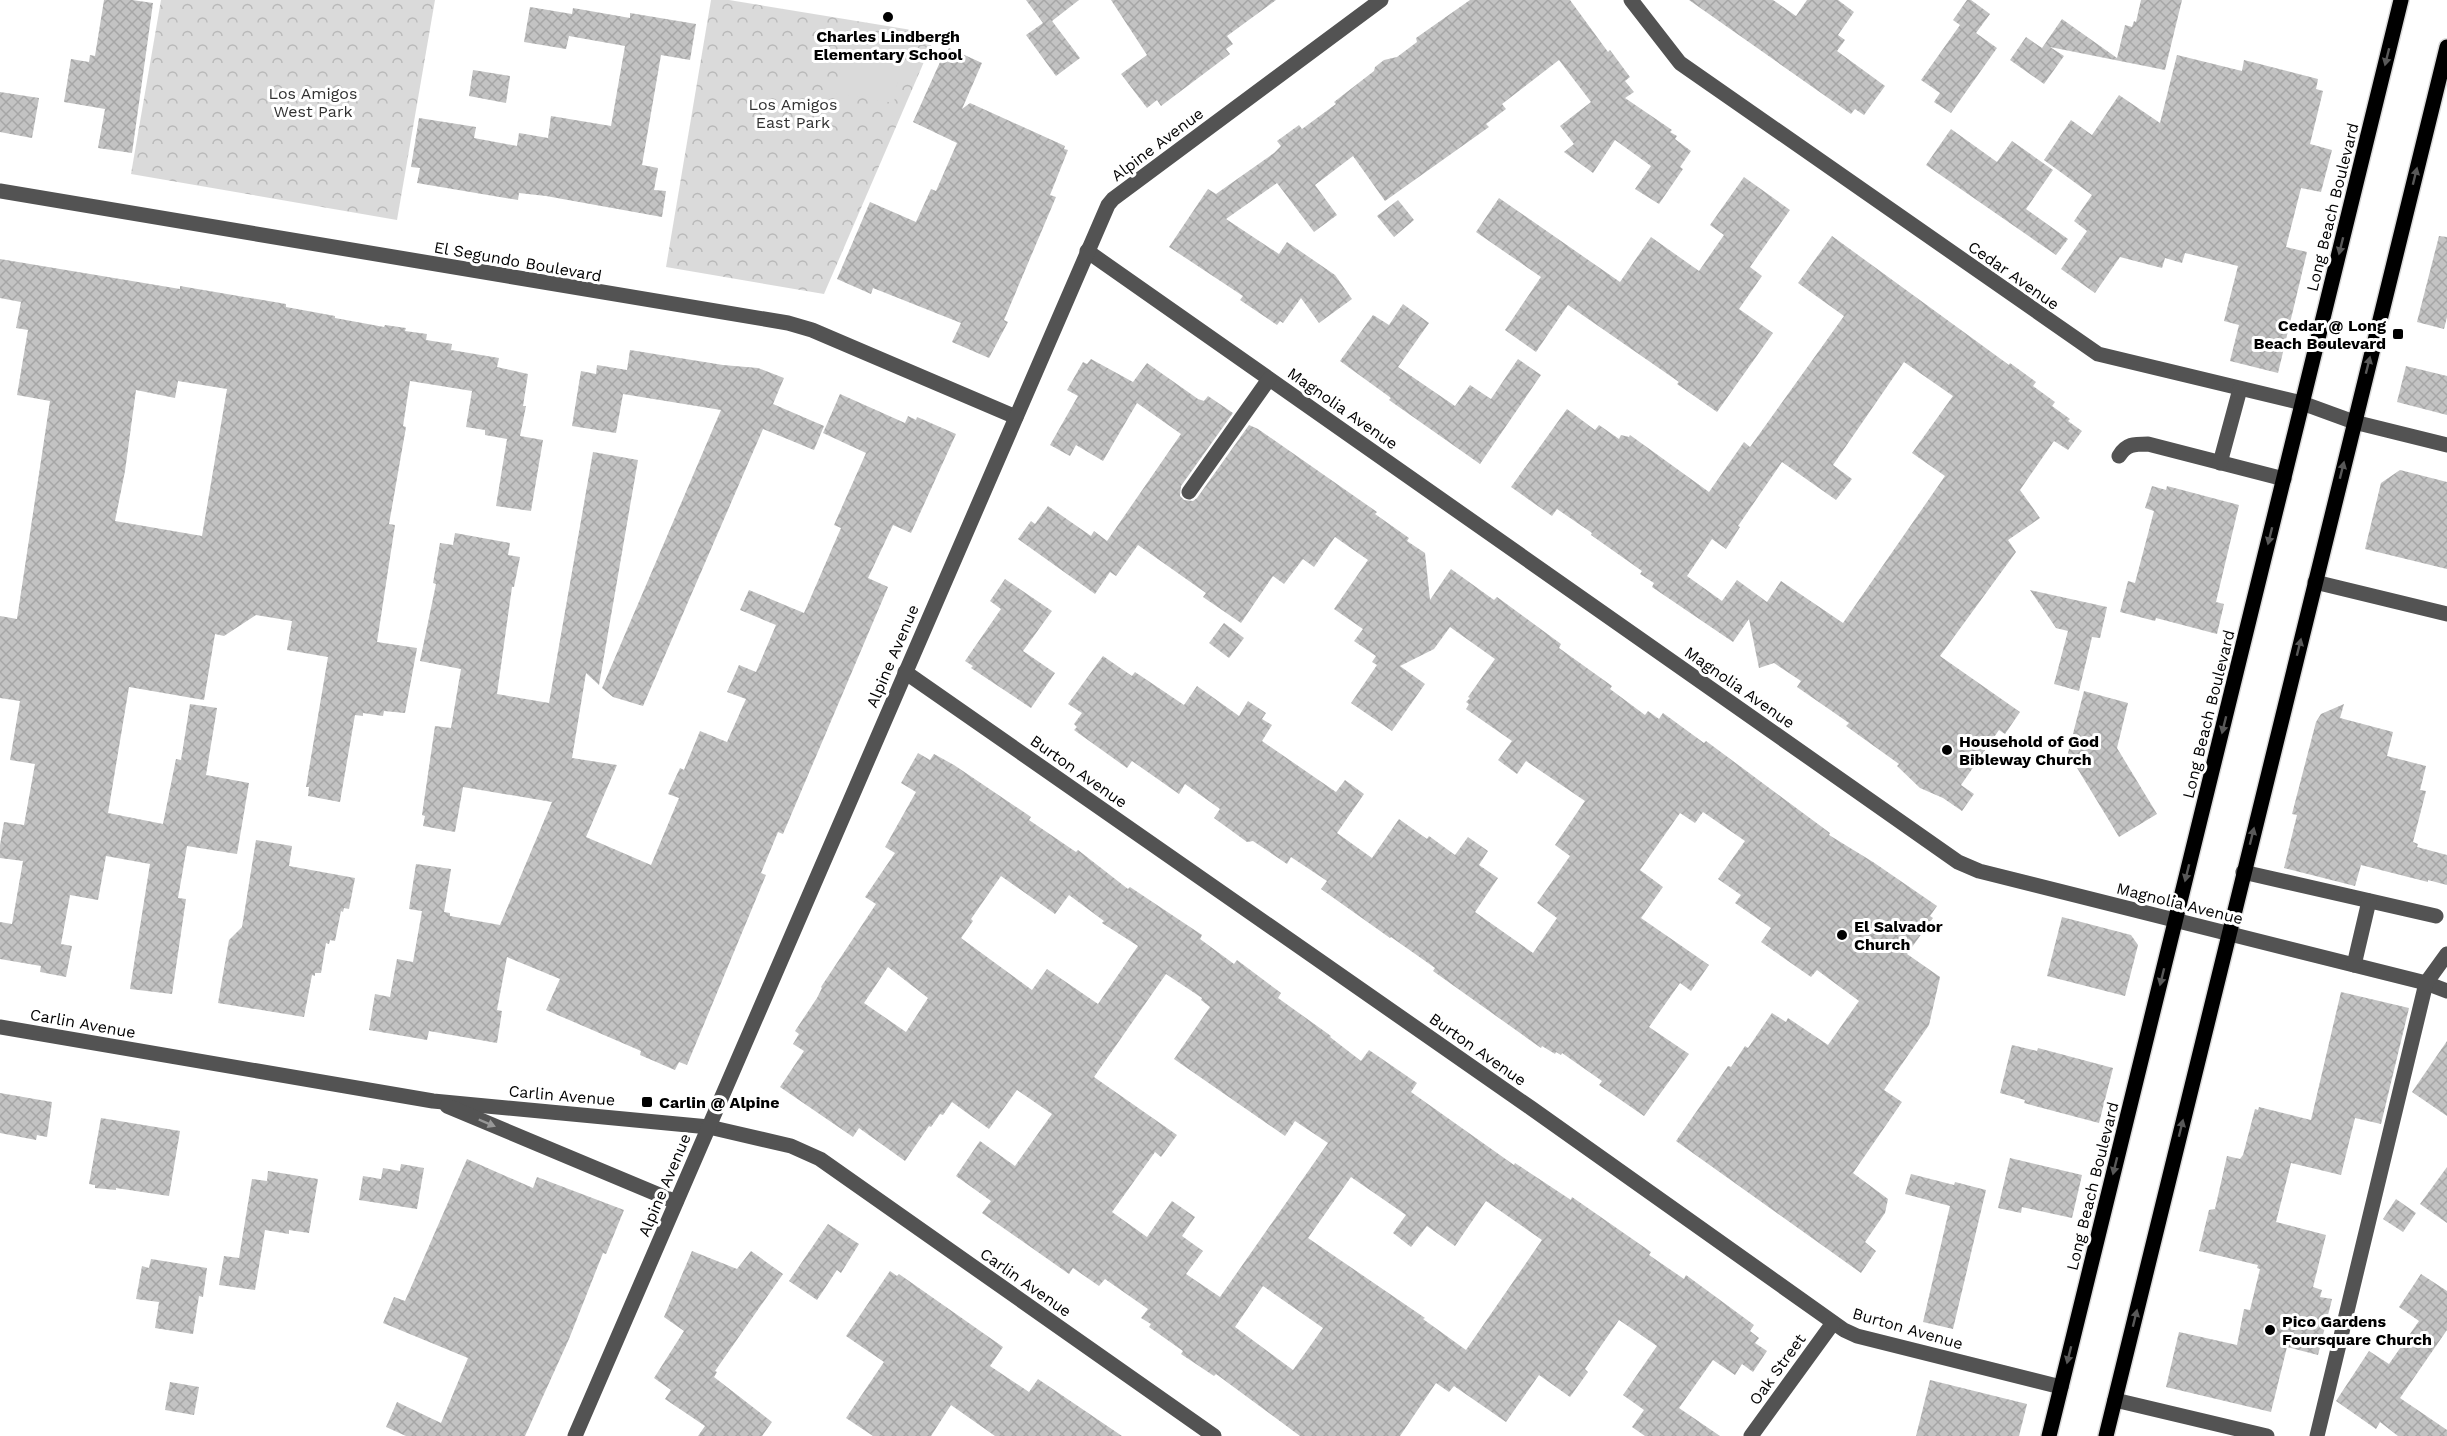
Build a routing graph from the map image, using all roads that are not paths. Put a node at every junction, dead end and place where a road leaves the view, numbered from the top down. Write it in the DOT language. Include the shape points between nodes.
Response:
graph roads {
  1 [pos="1381,0"];
  2 [pos="1631,0"];
  3 [pos="2401,0"];
  4 [pos="2447,46"];
  5 [pos="0,191"];
  6 [pos="1087,251"];
  7 [pos="1269,379"];
  8 [pos="2240,388"];
  9 [pos="2302,403"];
  10 [pos="1016,417"];
  11 [pos="2354,422"];
  12 [pos="2447,445"];
  13 [pos="2119,456"];
  14 [pos="2220,463"];
  15 [pos="2284,479"];
  16 [pos="1189,492"];
  17 [pos="2315,582"];
  18 [pos="2447,614"];
  19 [pos="905,672"];
  20 [pos="2243,872"];
  21 [pos="2369,901"];
  22 [pos="2436,916"];
  23 [pos="2175,920"];
  24 [pos="2228,934"];
  25 [pos="2447,954"];
  26 [pos="2354,965"];
  27 [pos="2426,983"];
  28 [pos="2447,991"];
  29 [pos="0,1027"];
  30 [pos="433,1101"];
  31 [pos="709,1127"];
  32 [pos="676,1202"];
  33 [pos="1833,1323"];
  34 [pos="2061,1387"];
  35 [pos="2115,1400"];
  36 [pos="576,1436"];
  37 [pos="1214,1436"];
  38 [pos="1751,1436"];
  39 [pos="2049,1436"];
  40 [pos="2106,1436"];
  41 [pos="2267,1436"];
  42 [pos="2317,1436"];
  1 -- 6 [label="street, Alpine Avenue" via="1113,200"];
  2 -- 8 [label="street, Cedar Avenue" via="1680,63 2080,343 2104,357"];
  3 -- 9 [label="main road, Long Beach Boulevard, one-way"];
  11 -- 4 [label="main road, one-way"];
  5 -- 10 [label="street, El Segundo Boulevard" via="788,322"];
  6 -- 7 [label="street, Magnolia Avenue"];
  6 -- 10 [label="street, Alpine Avenue"];
  7 -- 16 [label="street"];
  7 -- 23 [label="street, Magnolia Avenue" via="1958,862 1979,871"];
  8 -- 9 [label="street, Cedar Avenue"];
  8 -- 14 [label="street"];
  9 -- 11 [label="street, Cedar Avenue"];
  9 -- 15 [label="main road, Long Beach Boulevard"];
  10 -- 19 [label="street, Alpine Avenue"];
  11 -- 12 [label="street, Cedar Avenue"];
  17 -- 11 [label="main road, one-way"];
  13 -- 14 [label="street" via="2133,444 2148,444"];
  14 -- 15 [label="street"];
  15 -- 23 [label="main road, Long Beach Boulevard, one-way"];
  17 -- 18 [label="street"];
  20 -- 17 [label="main road, one-way"];
  19 -- 31 [label="street, Alpine Avenue"];
  19 -- 33 [label="street, Burton Avenue"];
  20 -- 21 [label="street"];
  20 -- 24 [label="main road"];
  21 -- 22 [label="street"];
  21 -- 26 [label="street"];
  23 -- 24 [label="street, Magnolia Avenue"];
  23 -- 34 [label="main road, Long Beach Boulevard, one-way"];
  24 -- 26 [label="street, Magnolia Avenue"];
  35 -- 24 [label="main road, one-way"];
  25 -- 27 [label="street"];
  26 -- 27 [label="street, Magnolia Avenue"];
  27 -- 28 [label="street, Magnolia Avenue"];
  27 -- 42 [label="street"];
  29 -- 30 [label="street, Carlin Avenue"];
  30 -- 31 [label="street, Carlin Avenue"];
  30 -- 32 [label="street, one-way"];
  31 -- 32 [label="street, Alpine Avenue"];
  31 -- 37 [label="street, Carlin Avenue" via="791,1146 820,1159"];
  32 -- 36 [label="street, Alpine Avenue"];
  33 -- 34 [label="street, Burton Avenue" via="1857,1336"];
  33 -- 38 [label="street, Oak Street"];
  34 -- 39 [label="main road, Long Beach Boulevard"];
  35 -- 40 [label="main road"];
  35 -- 41 [label="street"];
}
